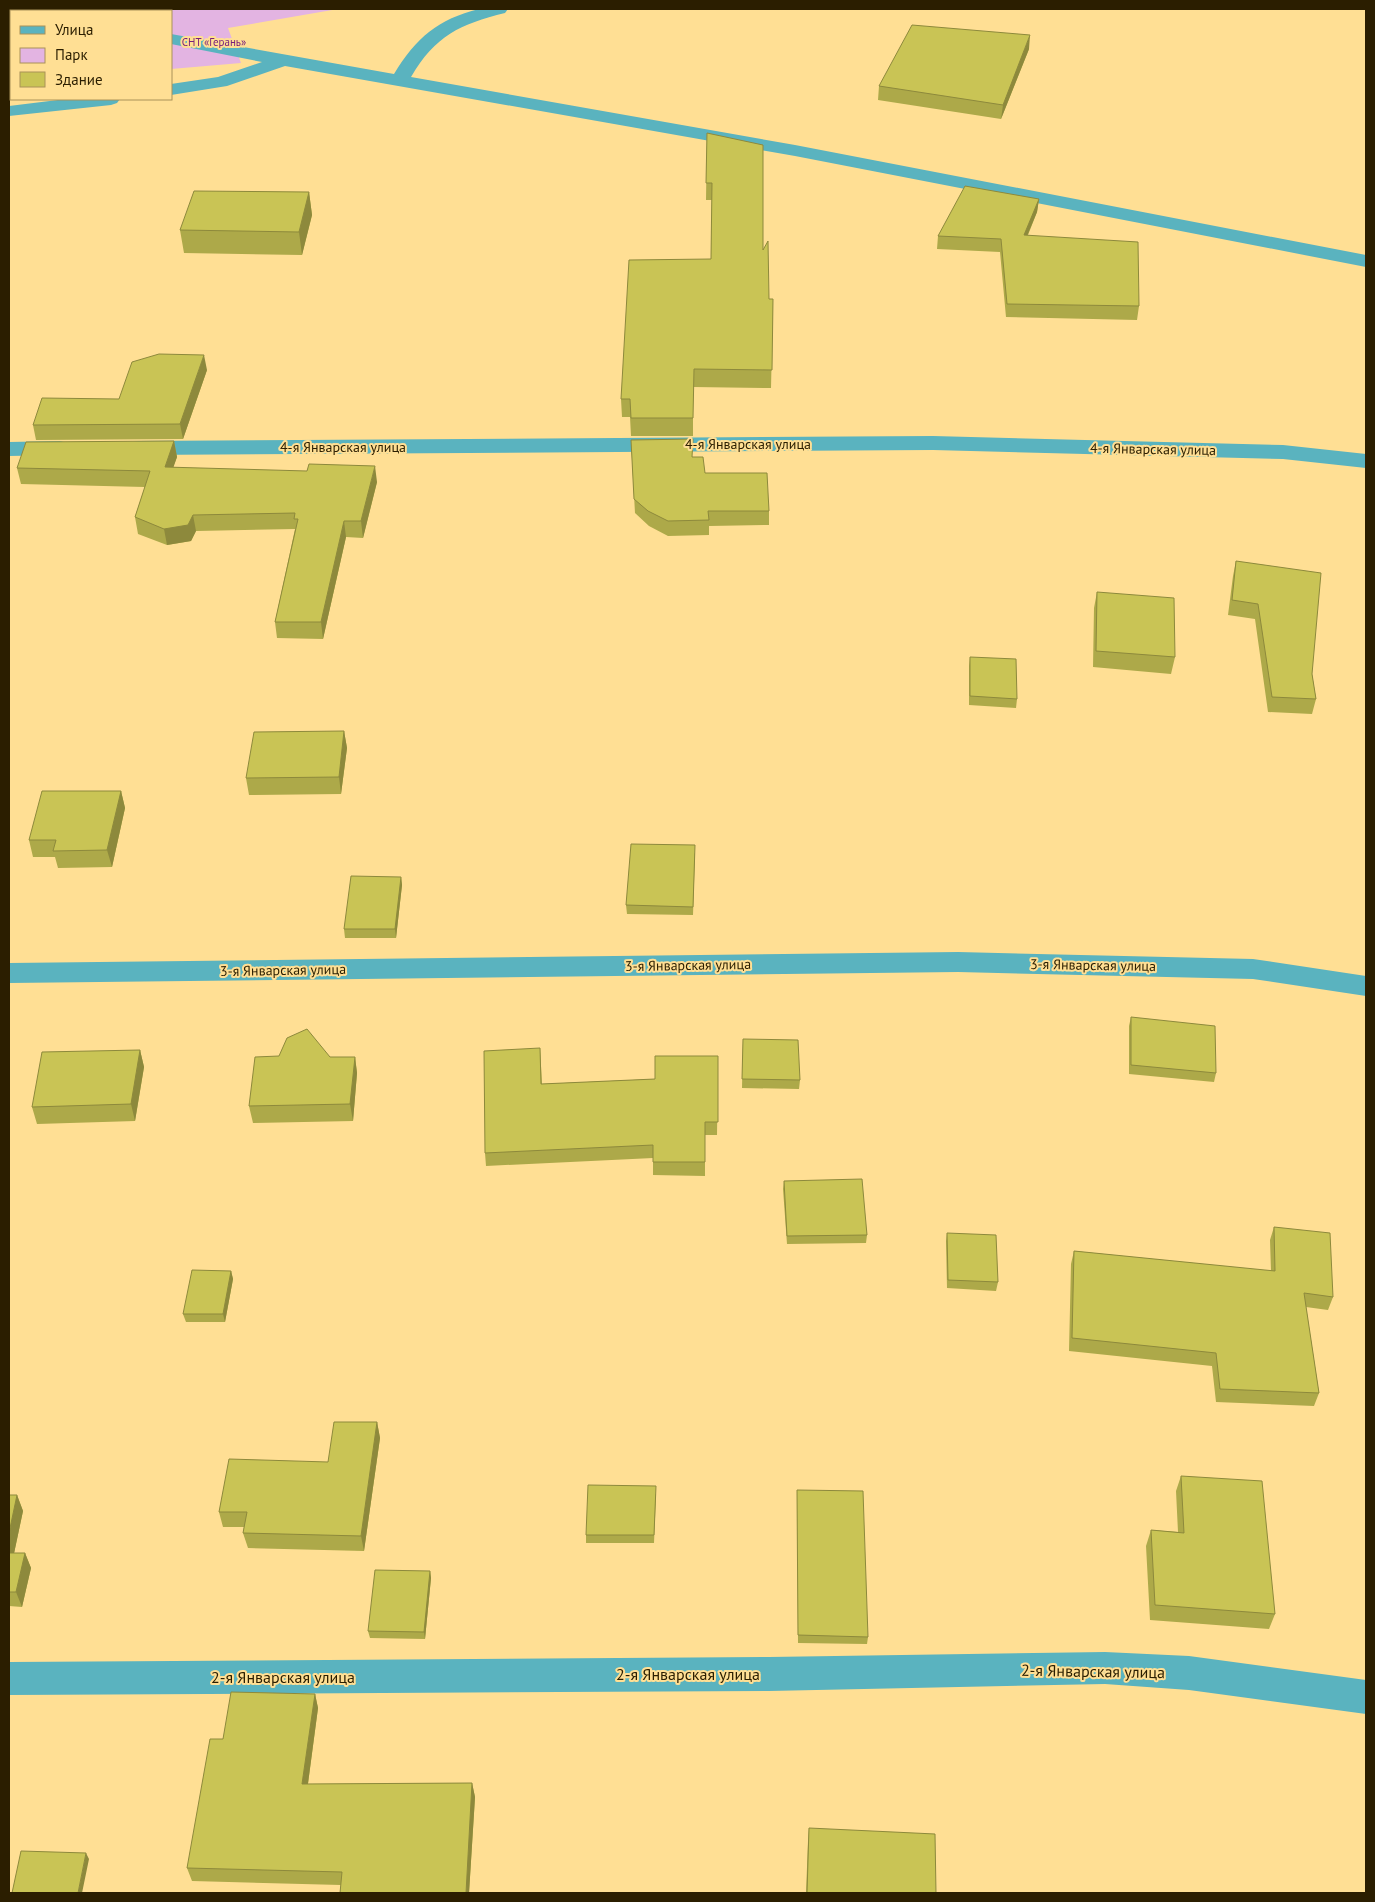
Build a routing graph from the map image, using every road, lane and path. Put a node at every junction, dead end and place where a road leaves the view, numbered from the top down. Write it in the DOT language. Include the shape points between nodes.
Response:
graph roads {
  1 [pos="499,9"];
  2 [pos="172,39"];
  3 [pos="282,61"];
  4 [pos="400,80"];
  5 [pos="172,90"];
  6 [pos="102,100"];
  7 [pos="9,111"];
  8 [pos="1366,261"];
  9 [pos="78,448"];
  10 [pos="118,448"];
  11 [pos="9,449"];
  12 [pos="1366,461"];
  13 [pos="9,973"];
  14 [pos="1366,986"];
  15 [pos="9,1679"];
  16 [pos="1366,1698"];
  1 -- 4 [label="street" via="465,19 436,33"];
  2 -- 3 [label="street"];
  3 -- 4 [label="street"];
  3 -- 5 [label="street" via="221,82"];
  4 -- 8 [label="street" via="765,145"];
  6 -- 7 [label="street"];
  9 -- 11 [label="street"];
  10 -- 12 [label="street, 4-я Январская улица" via="933,443 1283,452"];
  13 -- 14 [label="street, 3-я Январская улица" via="958,962 1253,969"];
  15 -- 16 [label="street, 2-я Январская улица" via="769,1674 1105,1668 1189,1673"];
}
